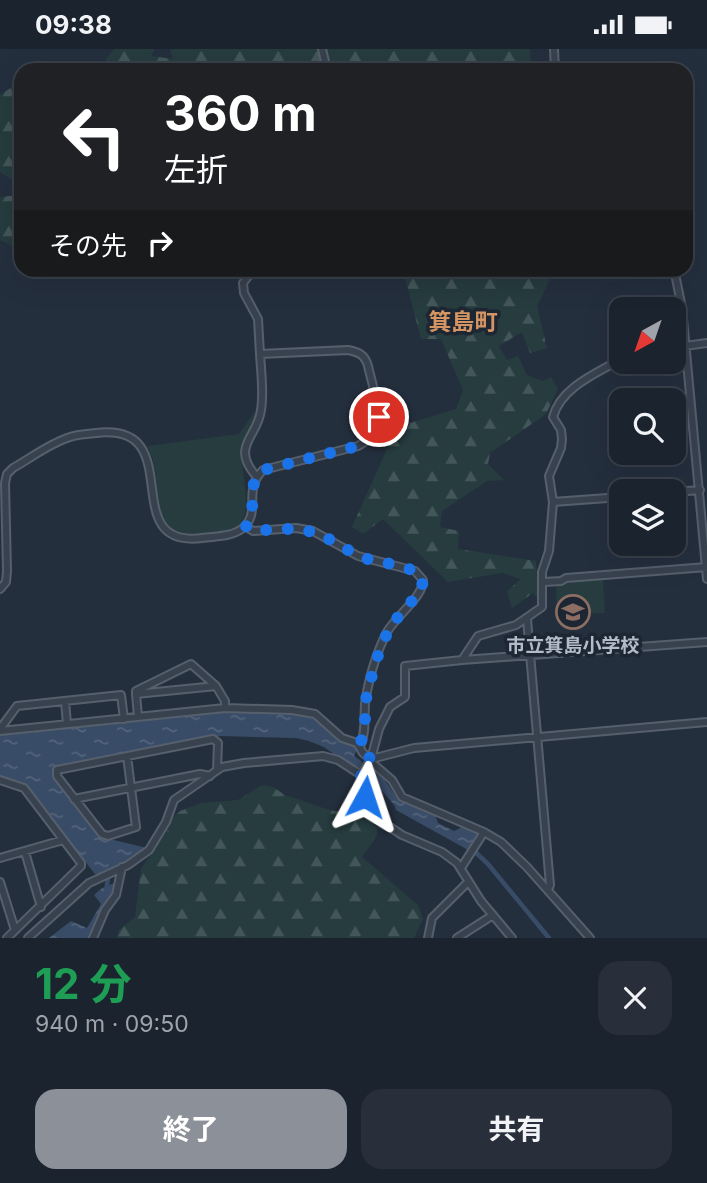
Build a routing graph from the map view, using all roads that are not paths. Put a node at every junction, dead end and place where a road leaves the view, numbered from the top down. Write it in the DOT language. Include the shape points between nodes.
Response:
graph roads {
  1 [pos="248,277"];
  2 [pos="675,277"];
  3 [pos="679,297"];
  4 [pos="686,343"];
  5 [pos="707,343"];
  6 [pos="686,353"];
  7 [pos="261,354"];
  8 [pos="609,366"];
  9 [pos="256,476"];
  10 [pos="700,490"];
  11 [pos="686,491"];
  12 [pos="609,498"];
  13 [pos="553,502"];
  14 [pos="246,526"];
  15 [pos="706,567"];
  16 [pos="707,579"];
  17 [pos="544,582"];
  18 [pos="0,589"];
  19 [pos="527,619"];
  20 [pos="707,642"];
  21 [pos="529,656"];
  22 [pos="462,660"];
  23 [pos="216,686"];
  24 [pos="135,694"];
  25 [pos="65,701"];
  26 [pos="226,708"];
  27 [pos="138,717"];
  28 [pos="124,719"];
  29 [pos="707,722"];
  30 [pos="67,724"];
  31 [pos="0,730"];
  32 [pos="535,736"];
  33 [pos="360,747"];
  34 [pos="127,756"];
  35 [pos="370,760"];
  36 [pos="217,770"];
  37 [pos="361,775"];
  38 [pos="210,776"];
  39 [pos="0,780"];
  40 [pos="132,788"];
  41 [pos="74,799"];
  42 [pos="484,832"];
  43 [pos="63,840"];
  44 [pos="25,852"];
  45 [pos="0,858"];
  46 [pos="120,868"];
  47 [pos="461,868"];
  48 [pos="0,882"];
  49 [pos="468,882"];
  50 [pos="548,890"];
  51 [pos="40,905"];
  52 [pos="493,915"];
  53 [pos="15,930"];
  54 [pos="459,937"];
  55 [pos="6,938"];
  56 [pos="17,938"];
  57 [pos="28,938"];
  58 [pos="93,938"];
  59 [pos="428,938"];
  60 [pos="512,938"];
  61 [pos="590,938"];
  1 -- 7 [label="street" via="244,293 258,319"];
  2 -- 3 [label="street"];
  4 -- 5 [label="street"];
  6 -- 10 [label="street"];
  7 -- 9 [label="street" via="261,411 245,447 247,466"];
  7 -- 9 [label="street" via="357,351 366,358 379,417 371,438 358,446 271,466"];
  8 -- 13 [label="street" via="573,388 555,409 562,439 549,476"];
  9 -- 14 [label="street" via="252,516"];
  10 -- 11 [label="street"];
  10 -- 15 [label="street"];
  12 -- 13 [label="street"];
  13 -- 17 [label="street"];
  14 -- 18 [label="street" via="229,535 178,538 156,517 150,463 140,444 122,433 71,436 7,474 7,571"];
  14 -- 33 [label="street" via="253,531 313,531 370,561 415,571 423,580 421,592 394,621 382,644 365,703"];
  15 -- 16 [label="street"];
  15 -- 17 [label="street"];
  17 -- 19 [label="street" via="542,607"];
  19 -- 21 [label="street"];
  19 -- 22 [label="street" via="478,636"];
  20 -- 21 [label="street"];
  21 -- 22 [label="street"];
  21 -- 32 [label="street"];
  22 -- 35 [label="street" via="405,666 405,697 388,710"];
  23 -- 24 [label="street"];
  23 -- 24 [label="street" via="191,664"];
  23 -- 26 [label="street"];
  24 -- 27 [label="street"];
  25 -- 28 [label="street" via="121,695"];
  25 -- 30 [label="street"];
  25 -- 31 [label="street" via="17,706"];
  26 -- 27 [label="street"];
  26 -- 33 [label="street" via="312,713"];
  27 -- 28 [label="street"];
  28 -- 30 [label="street"];
  29 -- 32 [label="street"];
  30 -- 31 [label="street"];
  32 -- 35 [label="street" via="414,748"];
  32 -- 50 [label="street"];
  33 -- 35 [label="street"];
  34 -- 36 [label="street" via="213,740 218,743"];
  34 -- 40 [label="street"];
  34 -- 41 [label="street" via="57,770"];
  35 -- 37 [label="street"];
  35 -- 42 [label="street" via="402,797"];
  36 -- 37 [label="street" via="323,757 338,760"];
  36 -- 38 [label="street"];
  37 -- 47 [label="street" via="365,797 379,819 402,835 442,852"];
  38 -- 40 [label="street"];
  38 -- 46 [label="street" via="173,800 149,850"];
  39 -- 43 [label="street" via="24,788"];
  40 -- 41 [label="street"];
  40 -- 41 [label="street" via="136,827 108,836"];
  42 -- 47 [label="street"];
  42 -- 50 [label="street" via="508,847"];
  43 -- 44 [label="street"];
  43 -- 51 [label="street" via="81,866"];
  44 -- 45 [label="street"];
  44 -- 51 [label="street"];
  46 -- 57 [label="street" via="74,895"];
  46 -- 58 [label="street" via="118,891"];
  47 -- 49 [label="street"];
  48 -- 53 [label="street"];
  49 -- 52 [label="street"];
  49 -- 59 [label="street" via="432,918"];
  50 -- 61 [label="street"];
  51 -- 53 [label="street"];
  51 -- 56 [label="street"];
  52 -- 54 [label="street"];
  52 -- 60 [label="street"];
  53 -- 55 [label="street"];
}
